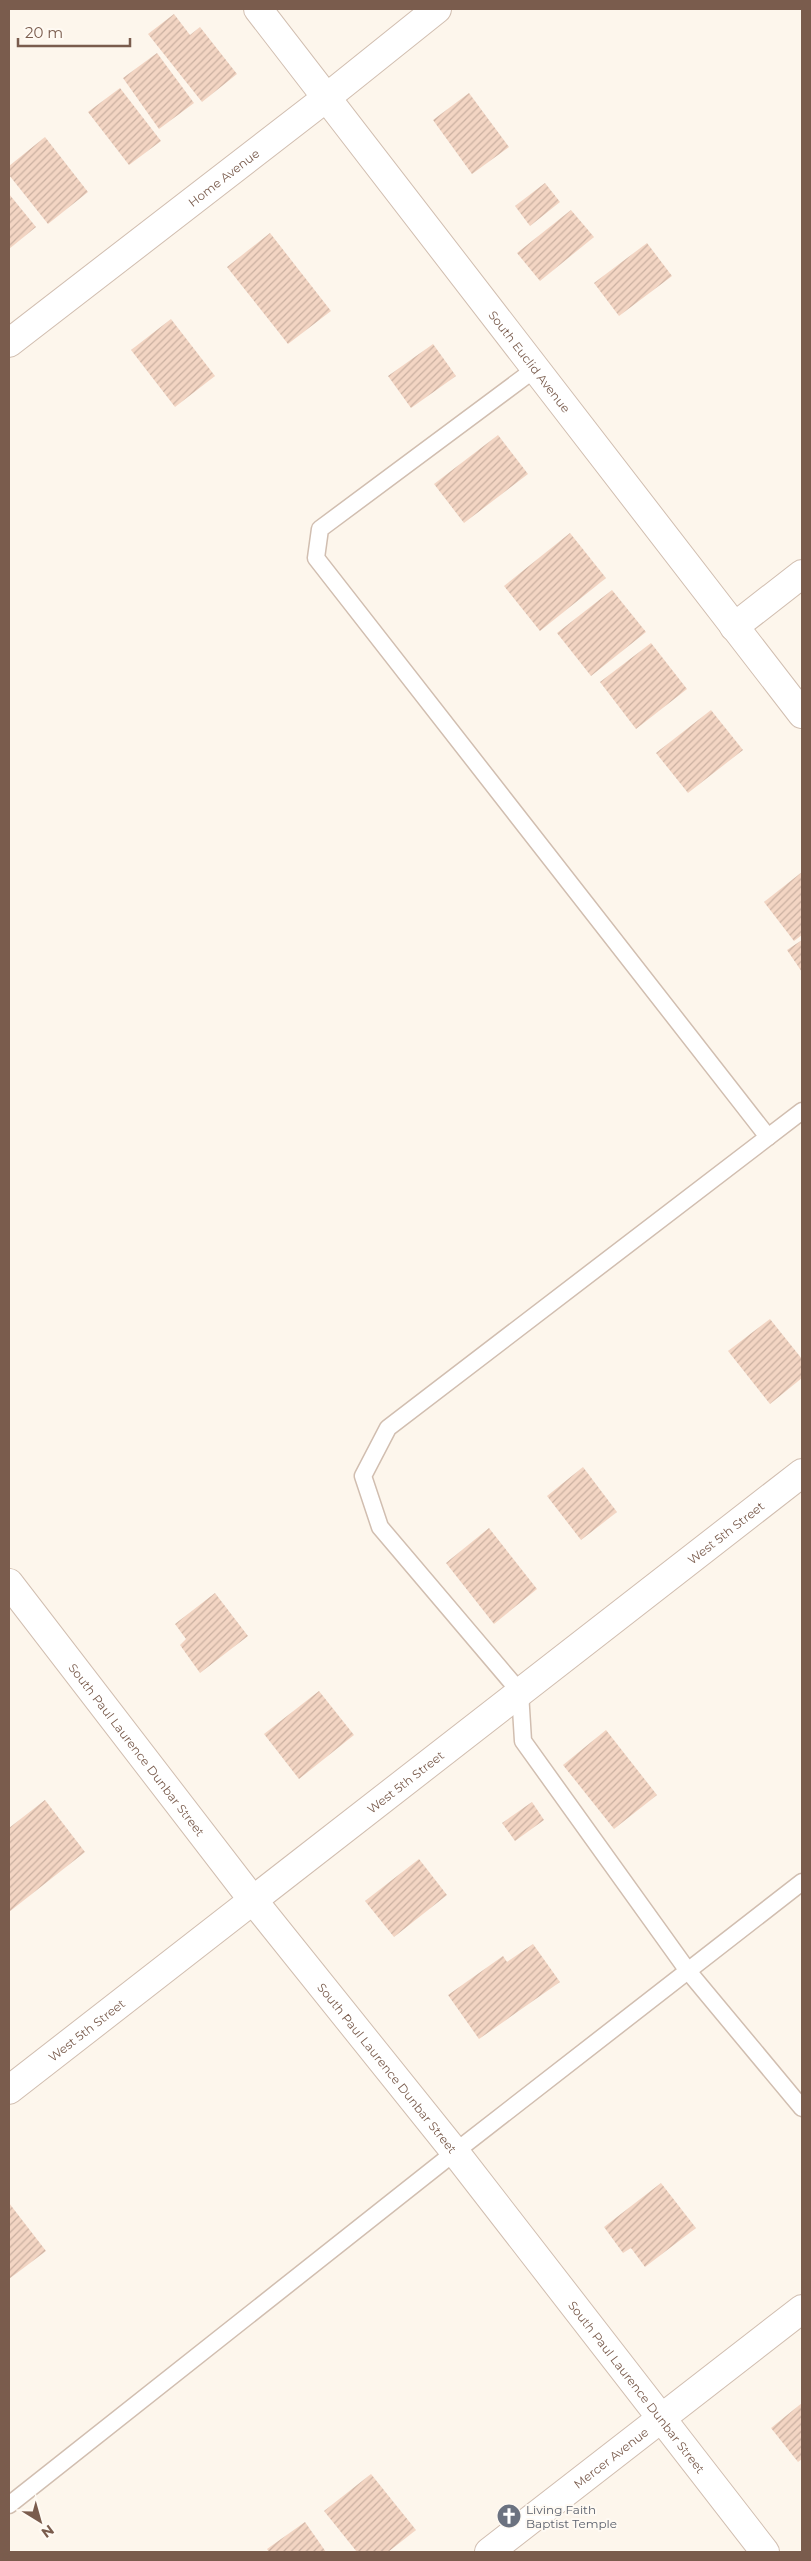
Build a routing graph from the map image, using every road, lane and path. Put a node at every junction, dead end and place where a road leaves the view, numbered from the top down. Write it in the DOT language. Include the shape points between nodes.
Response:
graph roads {
  1 [pos="258,9"];
  2 [pos="437,9"];
  3 [pos="326,98"];
  4 [pos="9,343"];
  5 [pos="536,369"];
  6 [pos="802,574"];
  7 [pos="734,627"];
  8 [pos="802,714"];
  9 [pos="802,1111"];
  10 [pos="768,1138"];
  11 [pos="802,1473"];
  12 [pos="9,1584"];
  13 [pos="520,1692"];
  14 [pos="802,1882"];
  15 [pos="252,1899"];
  16 [pos="688,1971"];
  17 [pos="9,2090"];
  18 [pos="802,2108"];
  19 [pos="455,2152"];
  20 [pos="802,2309"];
  21 [pos="661,2419"];
  22 [pos="9,2505"];
  23 [pos="489,2552"];
  24 [pos="765,2552"];
  1 -- 3 [label="street, South Euclid Avenue"];
  2 -- 3 [label="street, Home Avenue"];
  3 -- 4 [label="street, Home Avenue"];
  3 -- 5 [label="street, South Euclid Avenue"];
  5 -- 7 [label="street, South Euclid Avenue"];
  5 -- 10 [label="lane" via="320,529 316,558"];
  6 -- 7 [label="street"];
  7 -- 8 [label="street, South Euclid Avenue"];
  9 -- 10 [label="lane"];
  10 -- 13 [label="lane" via="388,1428 363,1476 380,1527"];
  11 -- 13 [label="street, West 5th Street"];
  12 -- 15 [label="street, South Paul Laurence Dunbar Street"];
  13 -- 15 [label="street, West 5th Street"];
  13 -- 16 [label="lane" via="523,1740"];
  14 -- 16 [label="lane"];
  15 -- 17 [label="street, West 5th Street"];
  15 -- 19 [label="street, South Paul Laurence Dunbar Street"];
  16 -- 18 [label="lane"];
  16 -- 19 [label="lane"];
  19 -- 21 [label="street, South Paul Laurence Dunbar Street"];
  19 -- 22 [label="lane"];
  20 -- 21 [label="street, Mercer Avenue"];
  21 -- 23 [label="street, Mercer Avenue"];
  21 -- 24 [label="street, South Paul Laurence Dunbar Street"];
}
